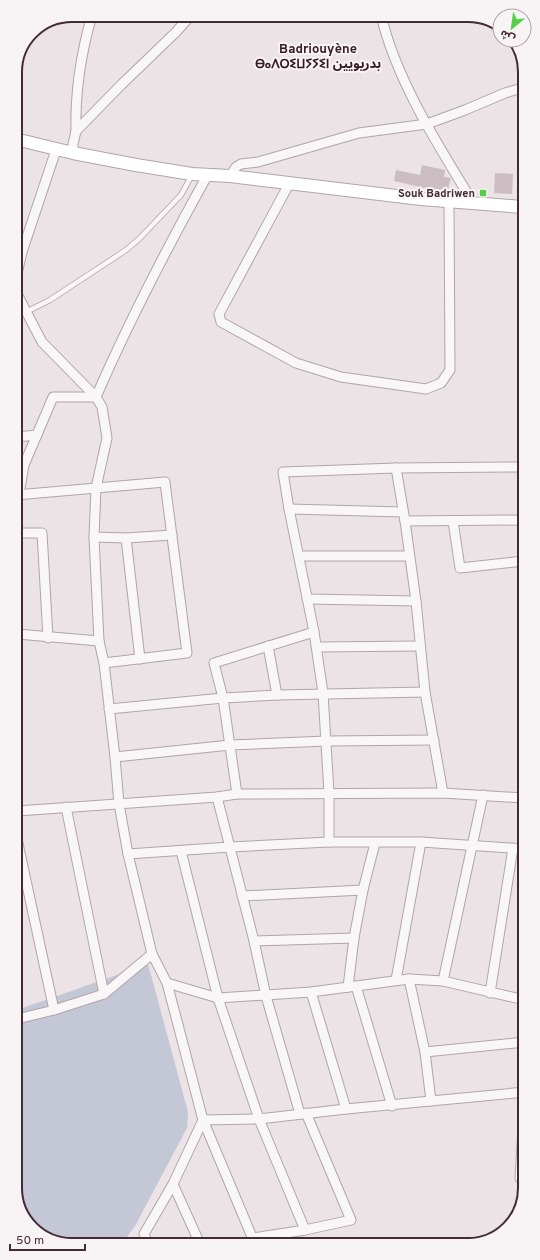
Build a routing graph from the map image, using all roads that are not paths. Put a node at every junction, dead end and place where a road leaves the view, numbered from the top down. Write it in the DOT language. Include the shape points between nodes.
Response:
graph roads {
  1 [pos="91,22"];
  2 [pos="185,22"];
  3 [pos="383,22"];
  4 [pos="518,89"];
  5 [pos="427,124"];
  6 [pos="76,131"];
  7 [pos="22,141"];
  8 [pos="56,150"];
  9 [pos="72,153"];
  10 [pos="192,174"];
  11 [pos="207,176"];
  12 [pos="230,176"];
  13 [pos="289,184"];
  14 [pos="449,202"];
  15 [pos="474,204"];
  16 [pos="518,207"];
  17 [pos="22,252"];
  18 [pos="22,304"];
  19 [pos="26,312"];
  20 [pos="96,397"];
  21 [pos="37,435"];
  22 [pos="22,436"];
  23 [pos="518,467"];
  24 [pos="396,468"];
  25 [pos="22,475"];
  26 [pos="96,488"];
  27 [pos="22,495"];
  28 [pos="289,509"];
  29 [pos="404,516"];
  30 [pos="518,520"];
  31 [pos="453,521"];
  32 [pos="22,533"];
  33 [pos="172,535"];
  34 [pos="94,538"];
  35 [pos="126,538"];
  36 [pos="299,556"];
  37 [pos="409,556"];
  38 [pos="518,562"];
  39 [pos="307,599"];
  40 [pos="416,601"];
  41 [pos="314,632"];
  42 [pos="22,635"];
  43 [pos="48,638"];
  44 [pos="99,641"];
  45 [pos="268,646"];
  46 [pos="420,646"];
  47 [pos="317,647"];
  48 [pos="140,659"];
  49 [pos="104,663"];
  50 [pos="425,692"];
  51 [pos="323,693"];
  52 [pos="277,695"];
  53 [pos="223,698"];
  54 [pos="109,710"];
  55 [pos="327,740"];
  56 [pos="434,740"];
  57 [pos="230,745"];
  58 [pos="115,757"];
  59 [pos="329,793"];
  60 [pos="443,793"];
  61 [pos="237,794"];
  62 [pos="483,795"];
  63 [pos="217,797"];
  64 [pos="518,798"];
  65 [pos="119,804"];
  66 [pos="66,807"];
  67 [pos="22,811"];
  68 [pos="329,842"];
  69 [pos="421,842"];
  70 [pos="375,843"];
  71 [pos="472,845"];
  72 [pos="230,847"];
  73 [pos="513,848"];
  74 [pos="518,848"];
  75 [pos="181,851"];
  76 [pos="128,854"];
  77 [pos="22,862"];
  78 [pos="363,890"];
  79 [pos="242,896"];
  80 [pos="354,938"];
  81 [pos="254,941"];
  82 [pos="152,954"];
  83 [pos="409,979"];
  84 [pos="396,980"];
  85 [pos="444,981"];
  86 [pos="167,983"];
  87 [pos="352,987"];
  88 [pos="311,992"];
  89 [pos="490,993"];
  90 [pos="104,994"];
  91 [pos="266,996"];
  92 [pos="218,998"];
  93 [pos="518,999"];
  94 [pos="54,1010"];
  95 [pos="22,1018"];
  96 [pos="518,1043"];
  97 [pos="425,1052"];
  98 [pos="518,1094"];
  99 [pos="431,1101"];
  100 [pos="392,1106"];
  101 [pos="346,1109"];
  102 [pos="303,1114"];
  103 [pos="259,1119"];
  104 [pos="203,1120"];
  105 [pos="173,1184"];
  106 [pos="305,1230"];
  107 [pos="146,1238"];
  108 [pos="197,1238"];
  109 [pos="253,1238"];
  110 [pos="268,1238"];
  1 -- 6 [label="street" via="78,82"];
  2 -- 6 [label="street"];
  3 -- 5 [label="street" via="393,55"];
  4 -- 5 [label="street"];
  5 -- 12 [label="street" via="359,133 258,162 241,164"];
  5 -- 15 [label="street"];
  6 -- 9 [label="street"];
  7 -- 8 [label="street"];
  8 -- 9 [label="street"];
  8 -- 17 [label="street"];
  9 -- 10 [label="street"];
  10 -- 11 [label="street"];
  10 -- 19 [label="lane" via="180,196 126,250 50,300"];
  11 -- 12 [label="street"];
  11 -- 20 [label="street" via="178,228"];
  12 -- 13 [label="street"];
  13 -- 14 [label="street"];
  13 -- 14 [label="street" via="219,314 221,322 296,363 341,377 426,389 441,383 450,370"];
  14 -- 15 [label="street"];
  15 -- 16 [label="street"];
  18 -- 19 [label="street"];
  19 -- 20 [label="street" via="44,345"];
  20 -- 21 [label="street" via="53,397"];
  20 -- 26 [label="street" via="102,406 107,438"];
  21 -- 22 [label="street"];
  21 -- 25 [label="street"];
  23 -- 24 [label="street"];
  24 -- 28 [label="street" via="283,472"];
  24 -- 29 [label="street"];
  26 -- 27 [label="street"];
  26 -- 33 [label="street" via="165,482"];
  26 -- 34 [label="street"];
  28 -- 29 [label="street"];
  28 -- 36 [label="street"];
  29 -- 31 [label="street"];
  29 -- 37 [label="street"];
  30 -- 31 [label="street"];
  31 -- 38 [label="street" via="460,568"];
  32 -- 43 [label="street" via="42,534"];
  33 -- 35 [label="street"];
  33 -- 48 [label="street" via="186,653"];
  34 -- 35 [label="street"];
  34 -- 44 [label="street"];
  35 -- 48 [label="street"];
  36 -- 37 [label="street"];
  36 -- 39 [label="street"];
  37 -- 40 [label="street"];
  39 -- 40 [label="street"];
  39 -- 41 [label="street"];
  40 -- 46 [label="street"];
  41 -- 45 [label="street"];
  41 -- 47 [label="street"];
  42 -- 43 [label="street"];
  43 -- 44 [label="street"];
  44 -- 49 [label="street"];
  45 -- 52 [label="street"];
  45 -- 53 [label="street" via="214,662"];
  46 -- 47 [label="street"];
  46 -- 50 [label="street"];
  47 -- 51 [label="street"];
  48 -- 49 [label="street"];
  49 -- 54 [label="street"];
  50 -- 51 [label="street"];
  50 -- 56 [label="street"];
  51 -- 52 [label="street"];
  51 -- 55 [label="street"];
  52 -- 53 [label="street"];
  53 -- 54 [label="street"];
  53 -- 57 [label="street"];
  54 -- 58 [label="street"];
  55 -- 56 [label="street"];
  55 -- 57 [label="street"];
  55 -- 59 [label="street"];
  56 -- 60 [label="street"];
  57 -- 58 [label="street"];
  57 -- 61 [label="street"];
  58 -- 65 [label="street"];
  59 -- 60 [label="street"];
  59 -- 61 [label="street"];
  59 -- 68 [label="street"];
  60 -- 62 [label="street"];
  61 -- 63 [label="street"];
  62 -- 64 [label="street"];
  62 -- 71 [label="street"];
  63 -- 65 [label="street"];
  63 -- 72 [label="street"];
  65 -- 66 [label="street"];
  65 -- 76 [label="street"];
  66 -- 67 [label="street"];
  66 -- 90 [label="street"];
  68 -- 70 [label="street"];
  68 -- 72 [label="street"];
  69 -- 70 [label="street"];
  69 -- 71 [label="street"];
  69 -- 84 [label="street"];
  70 -- 78 [label="street"];
  71 -- 73 [label="street"];
  71 -- 85 [label="street"];
  72 -- 75 [label="street"];
  72 -- 79 [label="street"];
  73 -- 74 [label="street"];
  73 -- 89 [label="street"];
  75 -- 76 [label="street"];
  75 -- 92 [label="street"];
  76 -- 82 [label="street"];
  77 -- 94 [label="street"];
  78 -- 79 [label="street"];
  78 -- 80 [label="street"];
  79 -- 81 [label="street"];
  80 -- 81 [label="street"];
  80 -- 87 [label="street"];
  81 -- 91 [label="street"];
  82 -- 86 [label="street"];
  82 -- 90 [label="street"];
  83 -- 84 [label="street"];
  83 -- 85 [label="street"];
  83 -- 97 [label="street"];
  84 -- 87 [label="street"];
  85 -- 89 [label="street"];
  86 -- 92 [label="street"];
  86 -- 104 [label="street"];
  87 -- 88 [label="street"];
  87 -- 100 [label="street"];
  88 -- 91 [label="street"];
  88 -- 101 [label="street"];
  89 -- 93 [label="street"];
  90 -- 94 [label="street"];
  91 -- 92 [label="street"];
  91 -- 102 [label="street"];
  92 -- 103 [label="street"];
  94 -- 95 [label="street"];
  96 -- 97 [label="street"];
  97 -- 99 [label="street"];
  98 -- 99 [label="street"];
  99 -- 100 [label="street"];
  100 -- 101 [label="street"];
  101 -- 102 [label="street"];
  102 -- 103 [label="street"];
  102 -- 106 [label="street" via="351,1220"];
  103 -- 104 [label="street"];
  103 -- 106 [label="street"];
  104 -- 105 [label="street"];
  104 -- 109 [label="street"];
  105 -- 107 [label="street" via="144,1234"];
  105 -- 108 [label="street"];
  106 -- 110 [label="street"];
}
